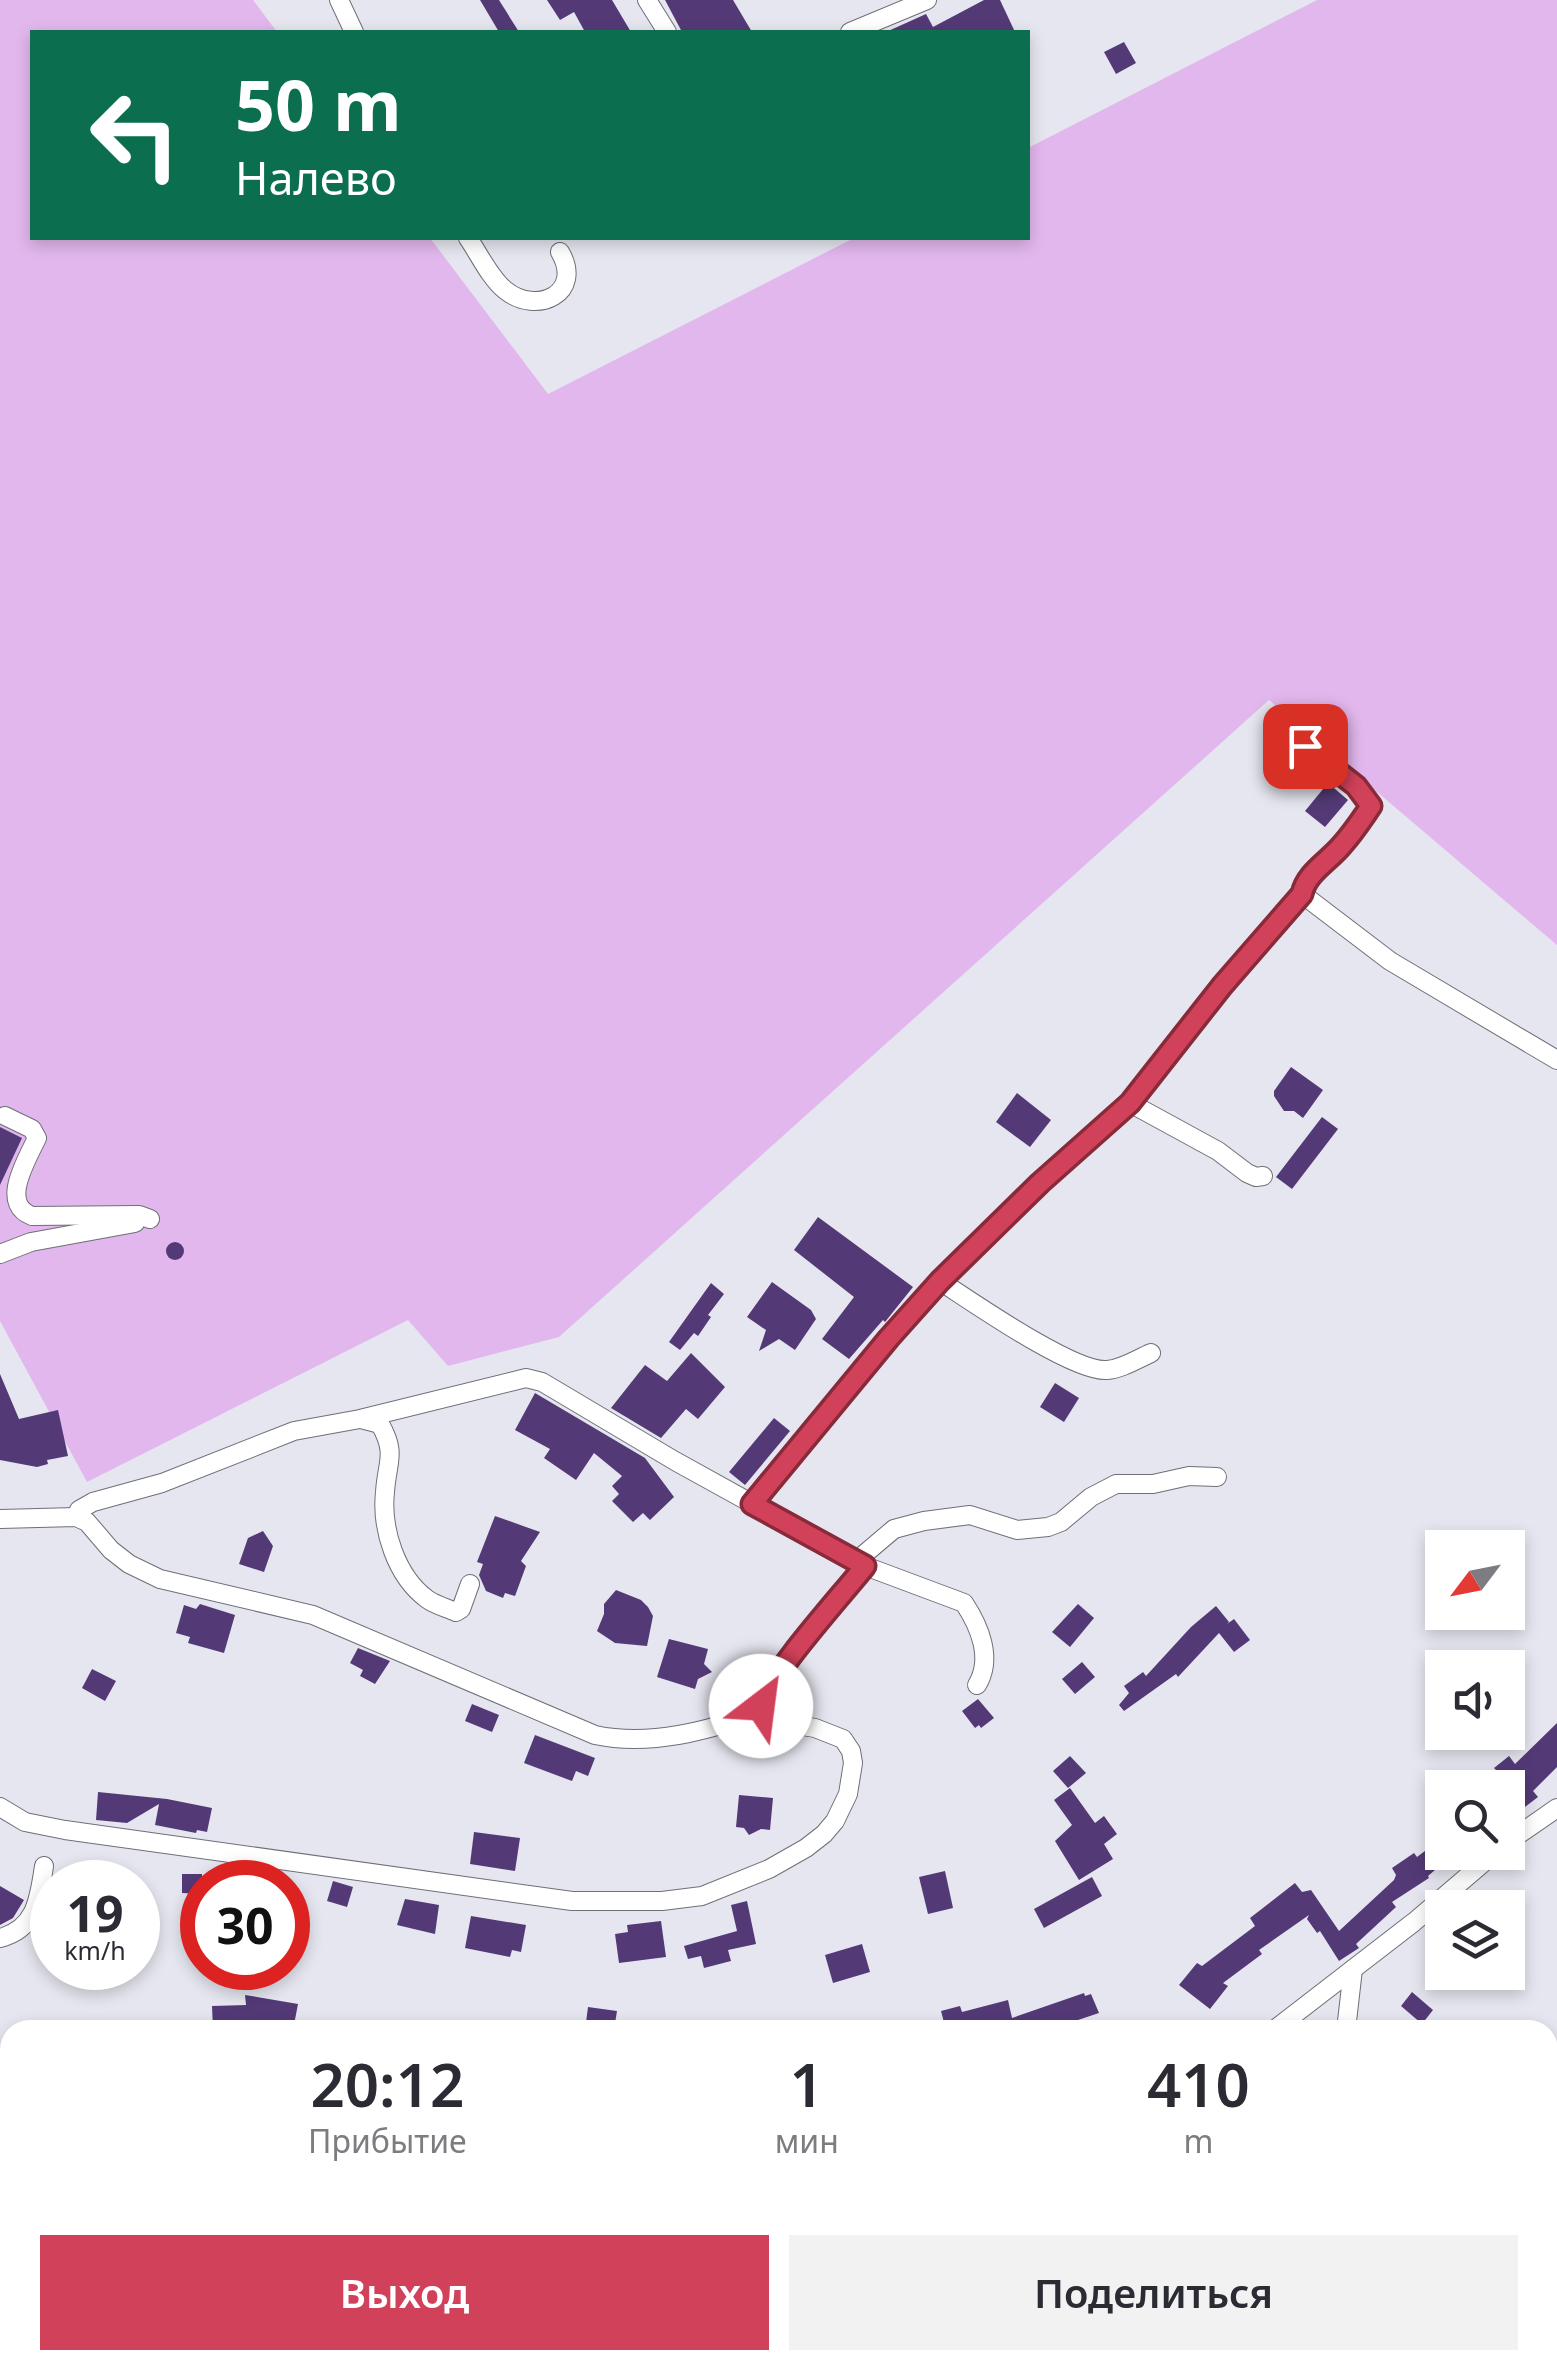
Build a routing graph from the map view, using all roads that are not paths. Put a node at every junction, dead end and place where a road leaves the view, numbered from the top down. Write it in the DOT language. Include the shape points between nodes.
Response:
graph roads {
  1 [pos="339,0"];
  2 [pos="647,0"];
  3 [pos="927,0"];
  4 [pos="353,30"];
  5 [pos="666,30"];
  6 [pos="855,30"];
  7 [pos="469,240"];
  8 [pos="560,252"];
  9 [pos="1305,746"];
  10 [pos="1302,894"];
  11 [pos="1557,1060"];
  12 [pos="1130,1103"];
  13 [pos="6,1116"];
  14 [pos="1264,1176"];
  15 [pos="0,1254"];
  16 [pos="940,1281"];
  17 [pos="1151,1353"];
  18 [pos="360,1419"];
  19 [pos="1216,1477"];
  20 [pos="752,1504"];
  21 [pos="76,1517"];
  22 [pos="0,1519"];
  23 [pos="860,1564"];
  24 [pos="470,1584"];
  25 [pos="977,1686"];
  26 [pos="762,1713"];
  27 [pos="0,1807"];
  28 [pos="1557,1808"];
  29 [pos="1525,1830"];
  30 [pos="1474,1870"];
  31 [pos="30,1922"];
  32 [pos="0,1938"];
  33 [pos="1353,1968"];
  34 [pos="1287,2020"];
  35 [pos="1347,2020"];
  1 -- 4 [label="street"];
  2 -- 5 [label="street"];
  3 -- 6 [label="street"];
  7 -- 8 [label="street" via="502,288 521,300 542,302 568,280"];
  9 -- 10 [label="street" via="1371,806"];
  10 -- 11 [label="street" via="1390,961"];
  10 -- 12 [label="street"];
  12 -- 14 [label="street" via="1247,1173"];
  12 -- 16 [label="street"];
  13 -- 15 [label="street" via="37,1138 12,1187 19,1212 139,1214 154,1220 31,1242"];
  16 -- 17 [label="street" via="1096,1370"];
  16 -- 20 [label="street"];
  18 -- 20 [label="street" via="526,1378 555,1388"];
  18 -- 21 [label="street" via="294,1430 162,1483 93,1502"];
  18 -- 24 [label="street" via="380,1424 390,1442 384,1514 392,1551 415,1588 456,1612"];
  19 -- 23 [label="street" via="1116,1484 1048,1527 1017,1530 970,1516 924,1521 894,1529"];
  20 -- 23 [label="street"];
  21 -- 22 [label="street"];
  21 -- 26 [label="street" via="129,1564 160,1579 333,1622 595,1735 666,1737"];
  23 -- 25 [label="street" via="964,1603 985,1656"];
  23 -- 26 [label="street" via="762,1699"];
  26 -- 27 [label="street" via="843,1739 852,1751 853,1779 843,1808 824,1834 769,1869 702,1896 662,1901 572,1901 64,1830 24,1822"];
  28 -- 29 [label="street"];
  30 -- 33 [label="street"];
  31 -- 32 [label="street"];
  33 -- 34 [label="street"];
  33 -- 35 [label="street"];
}
